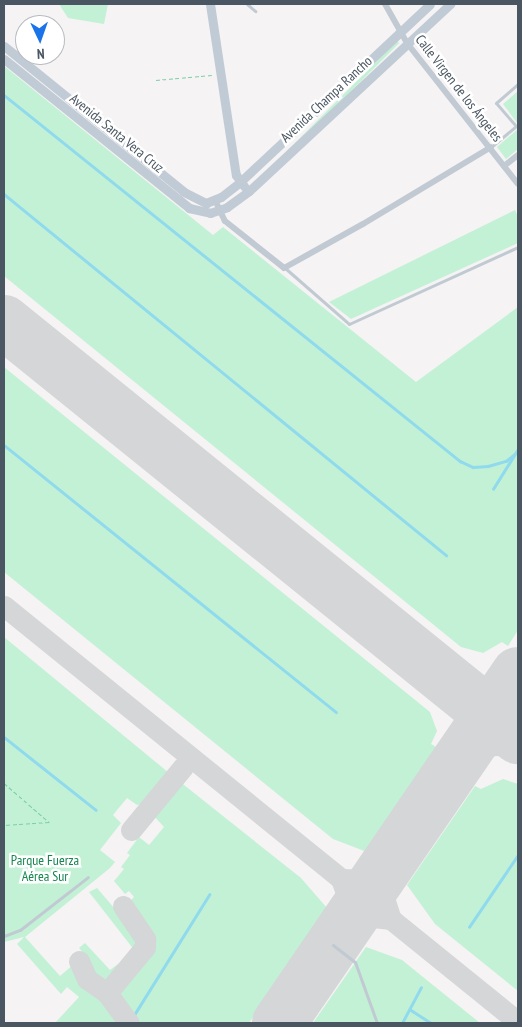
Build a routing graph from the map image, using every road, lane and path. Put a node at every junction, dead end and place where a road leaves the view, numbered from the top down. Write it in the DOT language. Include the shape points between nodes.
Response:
graph roads {
  1 [pos="210,4"];
  2 [pos="246,4"];
  3 [pos="385,4"];
  4 [pos="430,4"];
  5 [pos="450,4"];
  6 [pos="255,10"];
  7 [pos="400,31"];
  8 [pos="407,43"];
  9 [pos="4,46"];
  10 [pos="4,59"];
  11 [pos="220,75"];
  12 [pos="156,80"];
  13 [pos="518,84"];
  14 [pos="491,147"];
  15 [pos="518,155"];
  16 [pos="504,166"];
  17 [pos="240,182"];
  18 [pos="518,184"];
  19 [pos="249,191"];
  20 [pos="215,200"];
  21 [pos="219,211"];
  22 [pos="518,247"];
  23 [pos="284,268"];
  24 [pos="4,784"];
  25 [pos="4,825"];
  26 [pos="88,877"];
  27 [pos="4,936"];
  28 [pos="333,945"];
  29 [pos="377,1023"];
  1 -- 11 [label="main road"];
  2 -- 6 [label="lane"];
  3 -- 7 [label="street, Calle Virgen de los Ángeles"];
  4 -- 7 [label="main road, Avenida Champa Rancho"];
  5 -- 8 [label="main road, Avenida Champa Rancho"];
  7 -- 8 [label="street, Calle Virgen de los Ángeles"];
  7 -- 17 [label="main road, Avenida Champa Rancho"];
  8 -- 14 [label="street, Calle Virgen de los Ángeles"];
  8 -- 19 [label="main road, Avenida Champa Rancho"];
  9 -- 20 [label="main road, Avenida Santa Vera Cruz" via="192,198 206,203"];
  10 -- 21 [label="main road, Avenida Santa Vera Cruz" via="189,208 210,213"];
  11 -- 12 [label="path"];
  11 -- 17 [label="main road"];
  13 -- 14 [label="lane" via="496,103 516,126"];
  14 -- 16 [label="street, Calle Virgen de los Ángeles"];
  14 -- 23 [label="street"];
  15 -- 16 [label="street"];
  16 -- 18 [label="street, Calle Virgen de los Ángeles"];
  17 -- 19 [label="main road"];
  17 -- 20 [label="main road, Avenida Champa Rancho"];
  19 -- 21 [label="main road, Avenida Champa Rancho"];
  20 -- 21 [label="street"];
  21 -- 23 [label="street" via="225,221"];
  22 -- 23 [label="lane" via="349,324 287,274"];
  24 -- 25 [label="path" via="49,822"];
  26 -- 27 [label="lane" via="20,930"];
  28 -- 29 [label="lane" via="355,962"];
}
